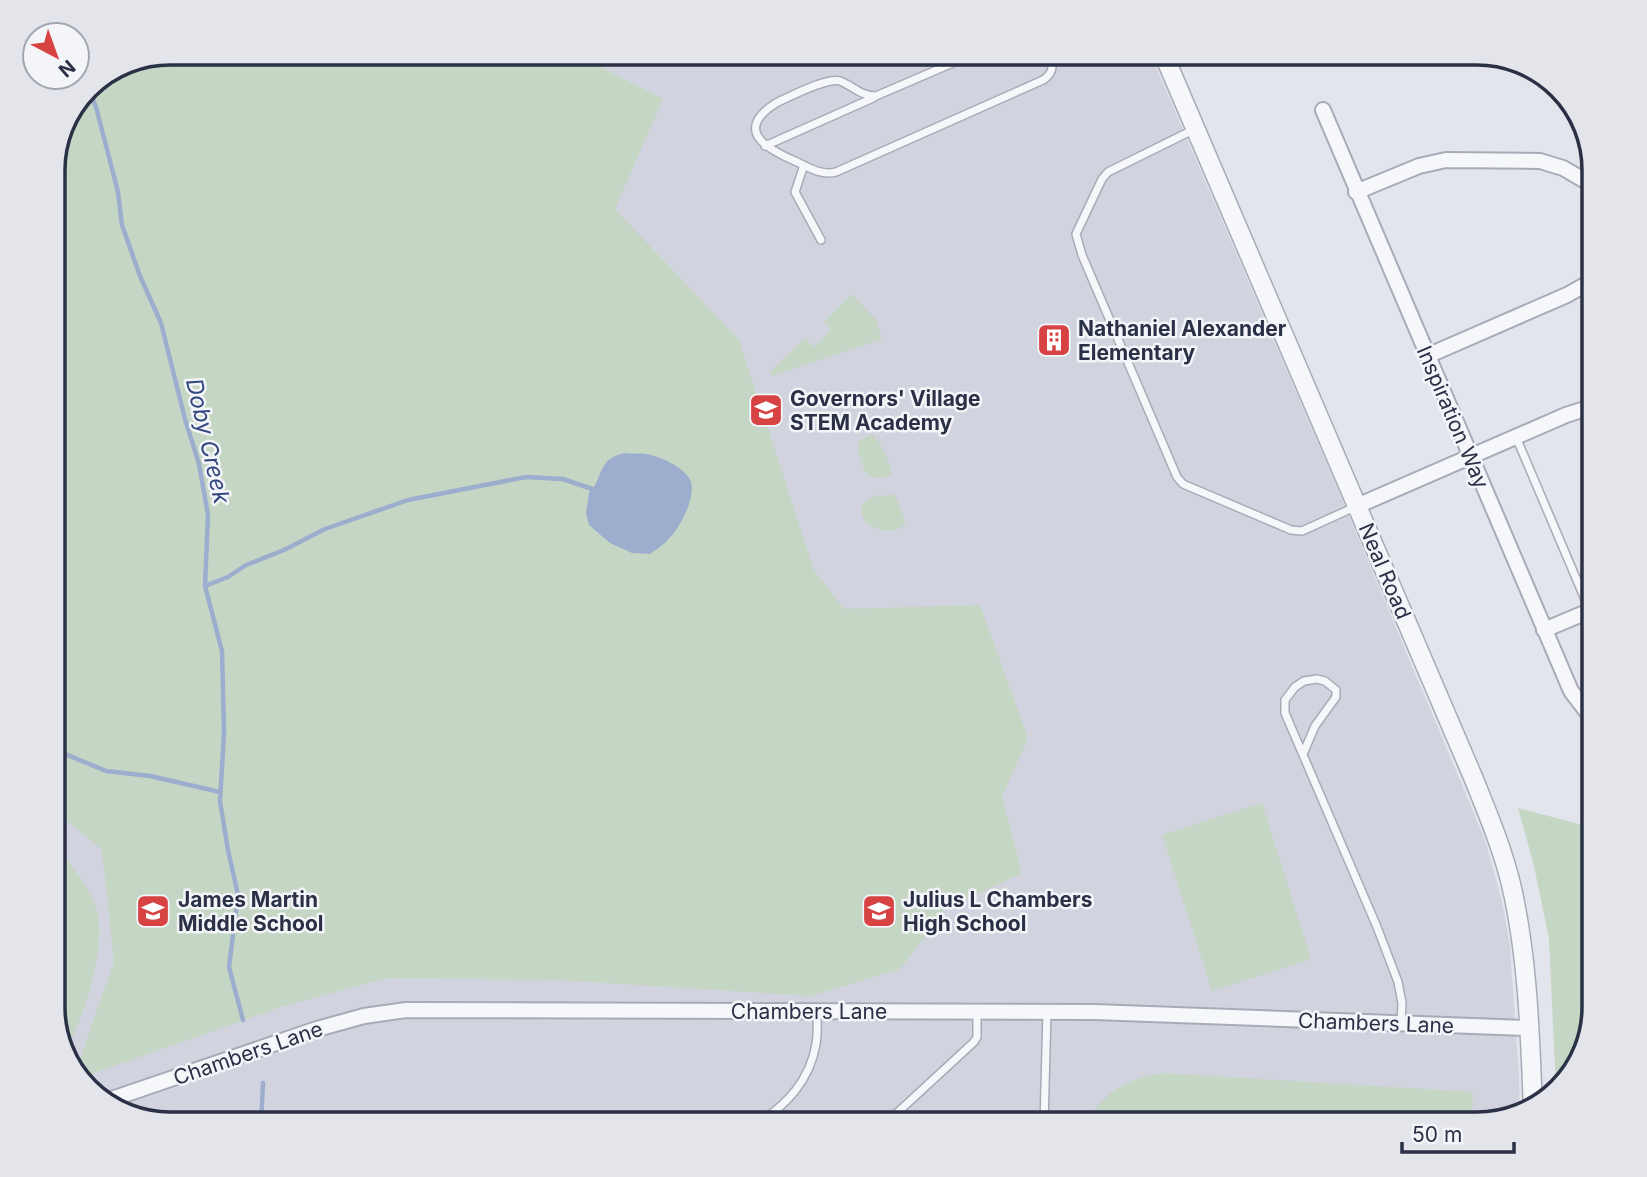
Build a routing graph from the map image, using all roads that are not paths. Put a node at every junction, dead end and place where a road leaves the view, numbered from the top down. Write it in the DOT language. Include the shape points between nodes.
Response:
graph roads {
  1 [pos="947,65"];
  2 [pos="1052,65"];
  3 [pos="1168,65"];
  4 [pos="883,94"];
  5 [pos="1323,110"];
  6 [pos="1195,128"];
  7 [pos="765,146"];
  8 [pos="804,165"];
  9 [pos="1582,179"];
  10 [pos="1356,192"];
  11 [pos="821,240"];
  12 [pos="1582,287"];
  13 [pos="1427,356"];
  14 [pos="1582,410"];
  15 [pos="1516,437"];
  16 [pos="1470,457"];
  17 [pos="1357,506"];
  18 [pos="1582,587"];
  19 [pos="1582,614"];
  20 [pos="1544,630"];
  21 [pos="1582,705"];
  22 [pos="1303,754"];
  23 [pos="817,1011"];
  24 [pos="977,1011"];
  25 [pos="1047,1012"];
  26 [pos="1401,1024"];
  27 [pos="1529,1028"];
  28 [pos="1532,1096"];
  29 [pos="116,1097"];
  30 [pos="774,1112"];
  31 [pos="899,1112"];
  32 [pos="1044,1112"];
  1 -- 4 [label="lane"];
  2 -- 8 [label="lane" via="1052,72 1043,80 836,172 824,173"];
  3 -- 6 [label="street, Neal Road"];
  4 -- 7 [label="lane"];
  4 -- 7 [label="lane" via="863,95 835,80 776,103 757,123"];
  5 -- 10 [label="street, Inspiration Way"];
  6 -- 17 [label="street, Neal Road"];
  6 -- 17 [label="lane" via="1108,172 1076,234 1177,477 1183,484 1291,530 1302,531"];
  7 -- 8 [label="lane"];
  8 -- 11 [label="lane" via="795,192"];
  9 -- 10 [label="street" via="1540,160 1446,160"];
  10 -- 13 [label="street, Inspiration Way"];
  12 -- 13 [label="street"];
  13 -- 16 [label="street, Inspiration Way"];
  14 -- 15 [label="street"];
  15 -- 16 [label="street"];
  15 -- 18 [label="lane"];
  16 -- 17 [label="street"];
  16 -- 20 [label="street, Inspiration Way"];
  17 -- 27 [label="street, Neal Road" via="1498,842 1520,927"];
  19 -- 20 [label="street"];
  20 -- 21 [label="street, Inspiration Way"];
  22 -- 22 [label="lane" via="1285,713 1285,700 1304,681 1317,679 1336,690 1336,697 1315,726"];
  22 -- 26 [label="lane" via="1398,982"];
  23 -- 24 [label="street, Chambers Lane"];
  23 -- 29 [label="street, Chambers Lane" via="438,1009 385,1013 317,1029"];
  23 -- 30 [label="lane" via="811,1062 800,1084"];
  24 -- 25 [label="street, Chambers Lane"];
  24 -- 31 [label="lane" via="974,1042"];
  25 -- 26 [label="street, Chambers Lane"];
  25 -- 32 [label="lane"];
  26 -- 27 [label="street, Chambers Lane"];
  27 -- 28 [label="street, Neal Road"];
}
